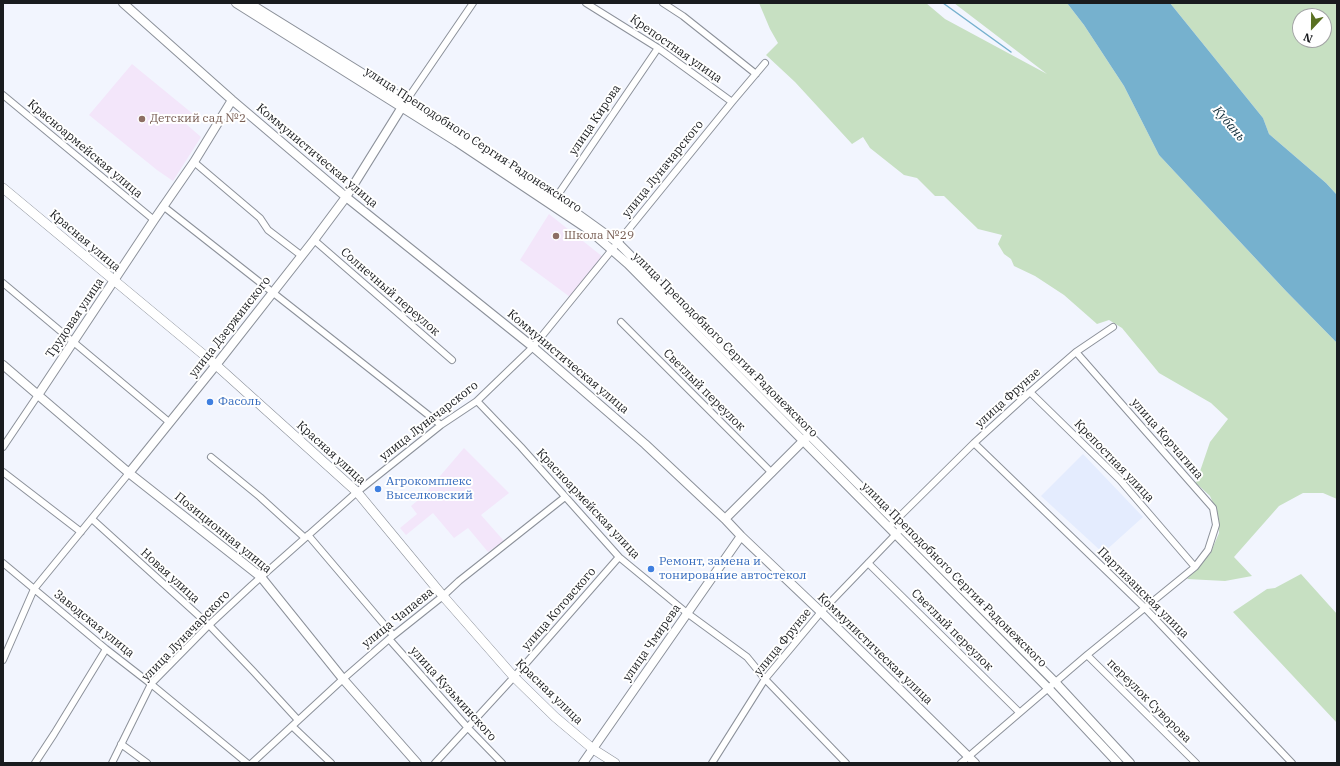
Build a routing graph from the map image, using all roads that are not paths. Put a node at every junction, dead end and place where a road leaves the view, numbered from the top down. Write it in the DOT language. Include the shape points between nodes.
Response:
graph roads {
  1 [pos="123,3"];
  2 [pos="236,3"];
  3 [pos="249,3"];
  4 [pos="473,3"];
  5 [pos="586,3"];
  6 [pos="663,3"];
  7 [pos="658,48"];
  8 [pos="765,63"];
  9 [pos="756,74"];
  10 [pos="3,95"];
  11 [pos="232,100"];
  12 [pos="732,102"];
  13 [pos="405,104"];
  14 [pos="194,162"];
  15 [pos="3,188"];
  16 [pos="346,197"];
  17 [pos="553,202"];
  18 [pos="163,206"];
  19 [pos="154,220"];
  20 [pos="314,240"];
  21 [pos="615,246"];
  22 [pos="302,256"];
  23 [pos="114,281"];
  24 [pos="3,283"];
  25 [pos="272,292"];
  26 [pos="621,322"];
  27 [pos="1114,327"];
  28 [pos="74,341"];
  29 [pos="533,347"];
  30 [pos="1076,352"];
  31 [pos="452,360"];
  32 [pos="3,365"];
  33 [pos="216,365"];
  34 [pos="1030,392"];
  35 [pos="38,395"];
  36 [pos="477,401"];
  37 [pos="169,422"];
  38 [pos="441,425"];
  39 [pos="806,438"];
  40 [pos="974,443"];
  41 [pos="3,447"];
  42 [pos="211,457"];
  43 [pos="3,472"];
  44 [pos="129,473"];
  45 [pos="772,473"];
  46 [pos="357,492"];
  47 [pos="565,497"];
  48 [pos="92,519"];
  49 [pos="725,519"];
  50 [pos="892,524"];
  51 [pos="899,531"];
  52 [pos="81,532"];
  53 [pos="741,536"];
  54 [pos="307,537"];
  55 [pos="619,557"];
  56 [pos="3,563"];
  57 [pos="868,563"];
  58 [pos="1195,567"];
  59 [pos="260,577"];
  60 [pos="34,589"];
  61 [pos="443,596"];
  62 [pos="1144,607"];
  63 [pos="821,612"];
  64 [pos="687,613"];
  65 [pos="209,626"];
  66 [pos="391,637"];
  67 [pos="106,649"];
  68 [pos="1087,655"];
  69 [pos="3,660"];
  70 [pos="514,677"];
  71 [pos="343,679"];
  72 [pos="765,679"];
  73 [pos="1055,682"];
  74 [pos="151,684"];
  75 [pos="1048,688"];
  76 [pos="1019,712"];
  77 [pos="298,720"];
  78 [pos="292,726"];
  79 [pos="468,728"];
  80 [pos="121,744"];
  81 [pos="593,749"];
  82 [pos="968,756"];
  83 [pos="35,763"];
  84 [pos="112,763"];
  85 [pos="148,763"];
  86 [pos="247,763"];
  87 [pos="252,763"];
  88 [pos="331,763"];
  89 [pos="417,763"];
  90 [pos="435,763"];
  91 [pos="502,763"];
  92 [pos="583,763"];
  93 [pos="615,763"];
  94 [pos="712,763"];
  95 [pos="846,763"];
  96 [pos="961,763"];
  97 [pos="975,763"];
  98 [pos="1118,763"];
  99 [pos="1130,763"];
  100 [pos="1196,763"];
  101 [pos="1292,763"];
  1 -- 11 [label="street, Коммунистическая улица"];
  2 -- 13 [label="street, улица Преподобного Сергия Радонежского"];
  3 -- 13 [label="street, улица Преподобного Сергия Радонежского"];
  4 -- 13 [label="street, улица Дзержинского"];
  5 -- 7 [label="street, Крепостная улица"];
  6 -- 9 [label="street"];
  7 -- 12 [label="street, Крепостная улица"];
  7 -- 17 [label="street, улица Кирова"];
  8 -- 9 [label="street, улица Луначарского"];
  9 -- 12 [label="street, улица Луначарского"];
  10 -- 19 [label="street, Красноармейская улица"];
  11 -- 14 [label="street, Трудовая улица"];
  11 -- 16 [label="street, Коммунистическая улица"];
  12 -- 21 [label="street, улица Луначарского"];
  13 -- 16 [label="street, улица Дзержинского"];
  13 -- 17 [label="street, улица Преподобного Сергия Радонежского"];
  14 -- 18 [label="street, Трудовая улица"];
  14 -- 22 [label="street" via="260,218 268,230"];
  15 -- 23 [label="main road, Красная улица"];
  16 -- 20 [label="street, улица Дзержинского"];
  16 -- 29 [label="street, Коммунистическая улица"];
  17 -- 21 [label="street, улица Преподобного Сергия Радонежского"];
  18 -- 19 [label="street, Трудовая улица"];
  18 -- 25 [label="street"];
  19 -- 23 [label="street, Трудовая улица"];
  20 -- 22 [label="street, улица Дзержинского"];
  20 -- 31 [label="street, Солнечный переулок"];
  21 -- 29 [label="street, улица Луначарского"];
  21 -- 39 [label="street, улица Преподобного Сергия Радонежского" via="628,264"];
  22 -- 25 [label="street, улица Дзержинского"];
  23 -- 28 [label="street, Трудовая улица"];
  23 -- 33 [label="main road, Красная улица"];
  24 -- 28 [label="street"];
  25 -- 33 [label="street, улица Дзержинского"];
  25 -- 38 [label="street"];
  26 -- 45 [label="street, Светлый переулок"];
  27 -- 30 [label="street, улица Фрунзе"];
  28 -- 35 [label="street, Трудовая улица"];
  28 -- 37 [label="street"];
  29 -- 36 [label="street, улица Луначарского"];
  29 -- 49 [label="street, Коммунистическая улица" via="645,444"];
  30 -- 34 [label="street, улица Фрунзе"];
  30 -- 58 [label="street, улица Корчагина" via="1213,508 1216,525 1208,550"];
  32 -- 35 [label="street, Позиционная улица"];
  33 -- 37 [label="street, улица Дзержинского"];
  33 -- 46 [label="main road, Красная улица"];
  34 -- 40 [label="street, улица Фрунзе"];
  34 -- 58 [label="street, Крепостная улица" via="1120,480"];
  35 -- 41 [label="street, Трудовая улица"];
  35 -- 44 [label="street, Позиционная улица"];
  36 -- 38 [label="street, улица Луначарского"];
  36 -- 47 [label="street, Красноармейская улица" via="522,447"];
  37 -- 44 [label="street, улица Дзержинского"];
  38 -- 46 [label="street, улица Луначарского"];
  39 -- 45 [label="street"];
  39 -- 50 [label="street, улица Преподобного Сергия Радонежского"];
  40 -- 50 [label="street, улица Фрунзе"];
  40 -- 62 [label="street, Партизанская улица"];
  42 -- 54 [label="street, улица Кузьминского"];
  43 -- 52 [label="street"];
  44 -- 48 [label="street, улица Дзержинского"];
  44 -- 59 [label="street, Позиционная улица"];
  45 -- 49 [label="street"];
  46 -- 54 [label="street, улица Луначарского"];
  46 -- 61 [label="main road, Красная улица"];
  47 -- 55 [label="street, Красноармейская улица"];
  47 -- 61 [label="street, улица Чапаева" via="459,580"];
  48 -- 52 [label="street, улица Дзержинского"];
  48 -- 65 [label="street, Новая улица"];
  49 -- 53 [label="street, Коммунистическая улица"];
  50 -- 51 [label="street, улица Преподобного Сергия Радонежского"];
  51 -- 57 [label="street, улица Фрунзе"];
  51 -- 73 [label="street, улица Преподобного Сергия Радонежского"];
  51 -- 75 [label="street, улица Преподобного Сергия Радонежского"];
  52 -- 60 [label="street, улица Дзержинского"];
  53 -- 63 [label="street, Коммунистическая улица"];
  53 -- 64 [label="street, улица Чмирева"];
  54 -- 59 [label="street, улица Луначарского"];
  54 -- 66 [label="street, улица Кузьминского"];
  55 -- 64 [label="street, Красноармейская улица"];
  55 -- 70 [label="street, улица Котовского"];
  56 -- 60 [label="street, Заводская улица"];
  57 -- 63 [label="street, улица Фрунзе"];
  57 -- 76 [label="street, Светлый переулок"];
  58 -- 62 [label="street, улица Корчагина"];
  59 -- 65 [label="street, улица Луначарского"];
  59 -- 71 [label="street, Позиционная улица"];
  60 -- 67 [label="street, Заводская улица"];
  60 -- 69 [label="street, улица Дзержинского"];
  61 -- 66 [label="street, улица Чапаева"];
  61 -- 70 [label="main road, Красная улица"];
  62 -- 68 [label="street, улица Корчагина"];
  62 -- 101 [label="street, Партизанская улица"];
  63 -- 72 [label="street, улица Фрунзе"];
  63 -- 82 [label="street, Коммунистическая улица"];
  64 -- 72 [label="street, Красноармейская улица" via="747,657"];
  64 -- 81 [label="street, улица Чмирева"];
  65 -- 74 [label="street, улица Луначарского"];
  65 -- 77 [label="street, Новая улица"];
  66 -- 71 [label="street, улица Чапаева"];
  66 -- 79 [label="street, улица Кузьминского"];
  67 -- 74 [label="street, Заводская улица"];
  67 -- 83 [label="street"];
  68 -- 73 [label="street, улица Корчагина"];
  68 -- 100 [label="street, переулок Суворова"];
  70 -- 79 [label="street, улица Котовского"];
  70 -- 81 [label="main road, Красная улица"];
  71 -- 77 [label="street, улица Чапаева"];
  71 -- 89 [label="street, Позиционная улица"];
  72 -- 94 [label="street, улица Фрунзе"];
  72 -- 95 [label="street, Красноармейская улица"];
  73 -- 75 [label="street, улица Корчагина"];
  73 -- 99 [label="street, улица Преподобного Сергия Радонежского"];
  74 -- 80 [label="street, улица Луначарского"];
  74 -- 86 [label="street, Заводская улица"];
  75 -- 76 [label="street, улица Корчагина"];
  75 -- 98 [label="street, улица Преподобного Сергия Радонежского"];
  76 -- 82 [label="street, улица Корчагина"];
  77 -- 78 [label="street, улица Чапаева"];
  78 -- 87 [label="street, улица Чапаева"];
  78 -- 88 [label="street"];
  79 -- 90 [label="street, улица Котовского"];
  79 -- 91 [label="street, улица Кузьминского"];
  80 -- 84 [label="street, улица Луначарского"];
  80 -- 85 [label="street"];
  81 -- 92 [label="street, улица Чмирева"];
  81 -- 93 [label="main road, Красная улица"];
  82 -- 96 [label="street, улица Корчагина"];
  82 -- 97 [label="street, Коммунистическая улица"];
}
